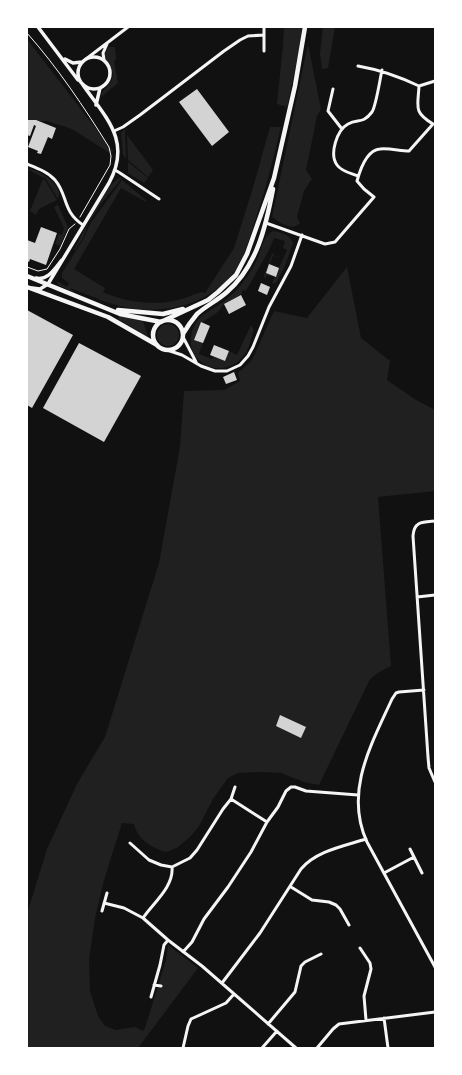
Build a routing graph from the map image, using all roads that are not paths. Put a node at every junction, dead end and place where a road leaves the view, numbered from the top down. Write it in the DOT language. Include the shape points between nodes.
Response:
graph roads {
  1 [pos="38,27"];
  2 [pos="128,27"];
  3 [pos="264,27"];
  4 [pos="305,27"];
  5 [pos="264,35"];
  6 [pos="110,40"];
  7 [pos="264,51"];
  8 [pos="62,58"];
  9 [pos="86,59"];
  10 [pos="104,60"];
  11 [pos="82,62"];
  12 [pos="358,66"];
  13 [pos="382,70"];
  14 [pos="435,81"];
  15 [pos="81,84"];
  16 [pos="419,86"];
  17 [pos="100,88"];
  18 [pos="333,89"];
  19 [pos="96,105"];
  20 [pos="342,129"];
  21 [pos="114,131"];
  22 [pos="27,164"];
  23 [pos="115,170"];
  24 [pos="358,176"];
  25 [pos="274,178"];
  26 [pos="159,200"];
  27 [pos="266,223"];
  28 [pos="83,225"];
  29 [pos="302,235"];
  30 [pos="66,254"];
  31 [pos="51,273"];
  32 [pos="29,276"];
  33 [pos="45,285"];
  34 [pos="28,287"];
  35 [pos="48,295"];
  36 [pos="195,306"];
  37 [pos="108,309"];
  38 [pos="163,321"];
  39 [pos="183,335"];
  40 [pos="157,345"];
  41 [pos="167,350"];
  42 [pos="197,364"];
  43 [pos="435,521"];
  44 [pos="435,595"];
  45 [pos="417,597"];
  46 [pos="424,690"];
  47 [pos="435,782"];
  48 [pos="235,787"];
  49 [pos="358,795"];
  50 [pos="231,799"];
  51 [pos="267,822"];
  52 [pos="366,839"];
  53 [pos="130,843"];
  54 [pos="410,849"];
  55 [pos="414,857"];
  56 [pos="172,867"];
  57 [pos="384,873"];
  58 [pos="422,873"];
  59 [pos="291,887"];
  60 [pos="107,893"];
  61 [pos="104,903"];
  62 [pos="102,911"];
  63 [pos="143,918"];
  64 [pos="349,925"];
  65 [pos="168,940"];
  66 [pos="360,948"];
  67 [pos="183,952"];
  68 [pos="321,954"];
  69 [pos="435,967"];
  70 [pos="222,983"];
  71 [pos="154,985"];
  72 [pos="161,986"];
  73 [pos="234,994"];
  74 [pos="151,997"];
  75 [pos="435,1012"];
  76 [pos="384,1018"];
  77 [pos="366,1020"];
  78 [pos="268,1024"];
  79 [pos="277,1031"];
  80 [pos="183,1048"];
  81 [pos="262,1048"];
  82 [pos="296,1048"];
  83 [pos="317,1048"];
  84 [pos="388,1048"];
  1 -- 8 [label="street"];
  2 -- 6 [label="street"];
  3 -- 5 [label="street"];
  4 -- 25 [label="main road" via="295,86"];
  5 -- 7 [label="street"];
  5 -- 21 [label="street" via="248,36 240,40 140,115"];
  6 -- 9 [label="street"];
  6 -- 10 [label="street" via="104,48"];
  8 -- 11 [label="street" via="73,63"];
  8 -- 15 [label="street"];
  9 -- 10 [label="street" via="94,57"];
  9 -- 11 [label="street"];
  10 -- 17 [label="street" via="110,68 110,78"];
  11 -- 15 [label="street" via="78,72"];
  12 -- 13 [label="street"];
  13 -- 16 [label="street"];
  13 -- 20 [label="street" via="373,110 365,120 349,123"];
  14 -- 16 [label="street"];
  15 -- 17 [label="street" via="91,89"];
  15 -- 19 [label="street"];
  16 -- 24 [label="street" via="418,110 422,118 433,124 409,151 379,148 370,155"];
  17 -- 19 [label="street"];
  18 -- 20 [label="street" via="328,111"];
  19 -- 21 [label="street"];
  20 -- 24 [label="street" via="336,140 333,156 336,165 343,171"];
  21 -- 23 [label="street" via="119,151"];
  22 -- 28 [label="street" via="45,172 56,181 70,212"];
  23 -- 26 [label="street"];
  23 -- 28 [label="street"];
  24 -- 29 [label="street" via="357,181 374,197 335,242 325,244"];
  25 -- 27 [label="main road"];
  25 -- 36 [label="main road" via="247,254 236,274 208,300"];
  27 -- 29 [label="street"];
  27 -- 39 [label="main road" via="245,273 228,292 196,315"];
  28 -- 30 [label="street"];
  29 -- 42 [label="street" via="291,266 244,361 222,372 209,370"];
  30 -- 31 [label="street"];
  30 -- 33 [label="street"];
  31 -- 32 [label="street" via="43,279"];
  31 -- 33 [label="street"];
  32 -- 33 [label="main road"];
  33 -- 34 [label="street" via="40,289"];
  33 -- 35 [label="street" via="44,292"];
  33 -- 37 [label="main road"];
  34 -- 35 [label="main road"];
  35 -- 40 [label="main road" via="108,317"];
  36 -- 37 [label="main road" via="163,314"];
  36 -- 38 [label="main road"];
  37 -- 38 [label="main road" via="120,314"];
  38 -- 39 [label="main road" via="177,323"];
  38 -- 40 [label="main road" via="153,332"];
  39 -- 41 [label="main road" via="180,344"];
  39 -- 42 [label="street"];
  40 -- 41 [label="main road"];
  41 -- 42 [label="street"];
  43 -- 45 [label="street" via="420,523 414,530"];
  44 -- 45 [label="street"];
  45 -- 46 [label="street"];
  46 -- 47 [label="street" via="429,768"];
  46 -- 49 [label="street" via="402,691 394,696 366,755 360,774"];
  48 -- 50 [label="street"];
  49 -- 51 [label="street" via="306,791 291,787 286,790"];
  49 -- 52 [label="street" via="359,814"];
  50 -- 51 [label="street"];
  50 -- 56 [label="street" via="190,858"];
  51 -- 67 [label="street" via="251,852"];
  52 -- 57 [label="street"];
  52 -- 59 [label="street" via="312,859"];
  53 -- 56 [label="street" via="149,860"];
  54 -- 55 [label="street"];
  55 -- 57 [label="street"];
  55 -- 58 [label="street"];
  56 -- 63 [label="street" via="173,874 169,883"];
  57 -- 69 [label="street"];
  59 -- 64 [label="street" via="312,900 336,905"];
  59 -- 70 [label="street"];
  60 -- 61 [label="street"];
  61 -- 62 [label="street"];
  61 -- 63 [label="street" via="124,908"];
  63 -- 65 [label="street"];
  65 -- 67 [label="street"];
  65 -- 71 [label="street" via="164,945"];
  66 -- 77 [label="street" via="371,969 364,996"];
  67 -- 70 [label="street"];
  68 -- 78 [label="street" via="301,966 295,992"];
  70 -- 73 [label="street"];
  71 -- 72 [label="street"];
  71 -- 74 [label="street"];
  73 -- 78 [label="street"];
  73 -- 80 [label="street" via="226,1003 191,1019"];
  75 -- 76 [label="street"];
  76 -- 77 [label="street"];
  76 -- 84 [label="street"];
  77 -- 83 [label="street" via="339,1024"];
  78 -- 79 [label="street"];
  79 -- 81 [label="street"];
  79 -- 82 [label="street"];
}
